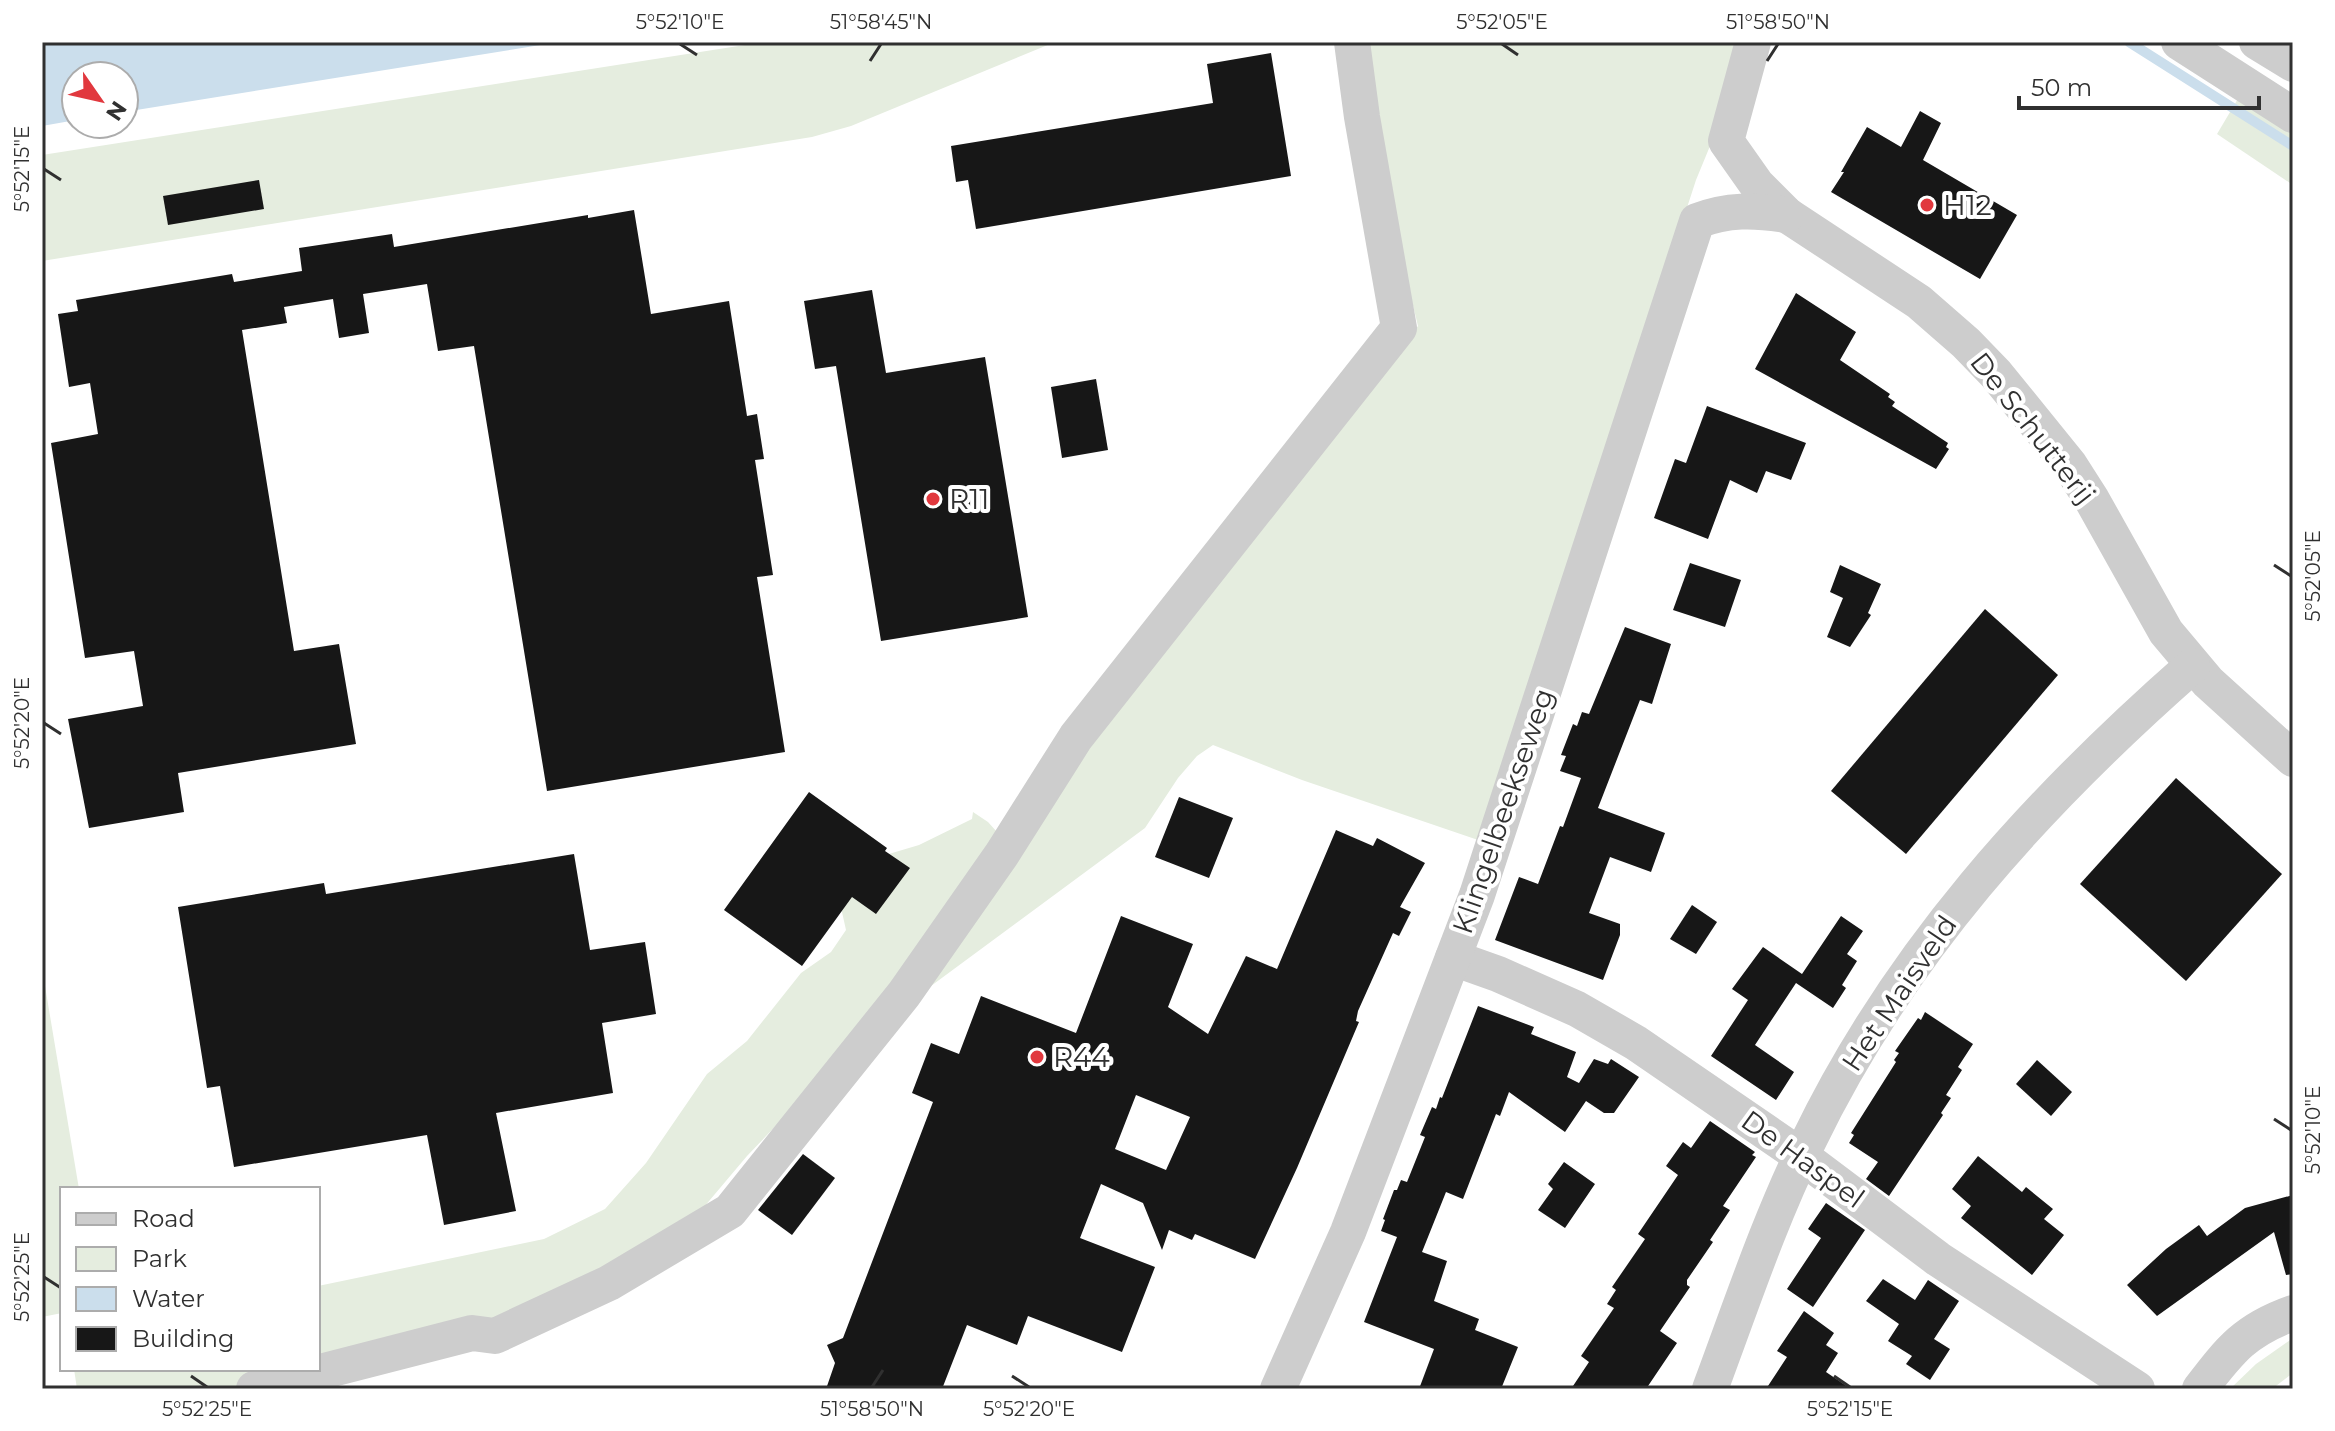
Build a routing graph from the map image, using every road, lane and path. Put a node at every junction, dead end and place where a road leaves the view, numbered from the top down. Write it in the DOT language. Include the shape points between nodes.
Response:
graph roads {
  1 [pos="1352,42"];
  2 [pos="1753,42"];
  3 [pos="2179,42"];
  4 [pos="2257,42"];
  5 [pos="2293,64"];
  6 [pos="2293,115"];
  7 [pos="1787,215"];
  8 [pos="1697,221"];
  9 [pos="2192,666"];
  10 [pos="2293,759"];
  11 [pos="1453,958"];
  12 [pos="1801,1156"];
  13 [pos="2293,1313"];
  14 [pos="254,1389"];
  15 [pos="1278,1389"];
  16 [pos="1710,1389"];
  17 [pos="2137,1389"];
  18 [pos="2200,1389"];
  1 -- 14 [label="street" via="1399,328 1076,737 904,994 730,1211 609,1283 495,1336 472,1333"];
  2 -- 7 [label="street, De Schutterij" via="1726,141 1757,185"];
  3 -- 6 [label="street"];
  4 -- 5 [label="street"];
  7 -- 8 [label="street, De Schutterij" via="1732,211"];
  7 -- 9 [label="street, De Schutterij" via="1919,302 1996,374 2069,464 2157,618"];
  8 -- 11 [label="street, Klingelbeekseweg"];
  9 -- 10 [label="street, De Schutterij"];
  9 -- 12 [label="street, Het Maisveld" via="2063,785 1962,899 1883,1009"];
  11 -- 12 [label="street, De Haspel" via="1607,1026"];
  11 -- 15 [label="street, Klingelbeekseweg" via="1348,1232"];
  12 -- 16 [label="street, Het Maisveld"];
  12 -- 17 [label="street, De Haspel" via="1938,1259"];
  13 -- 18 [label="street" via="2269,1321 2234,1345"];
}
